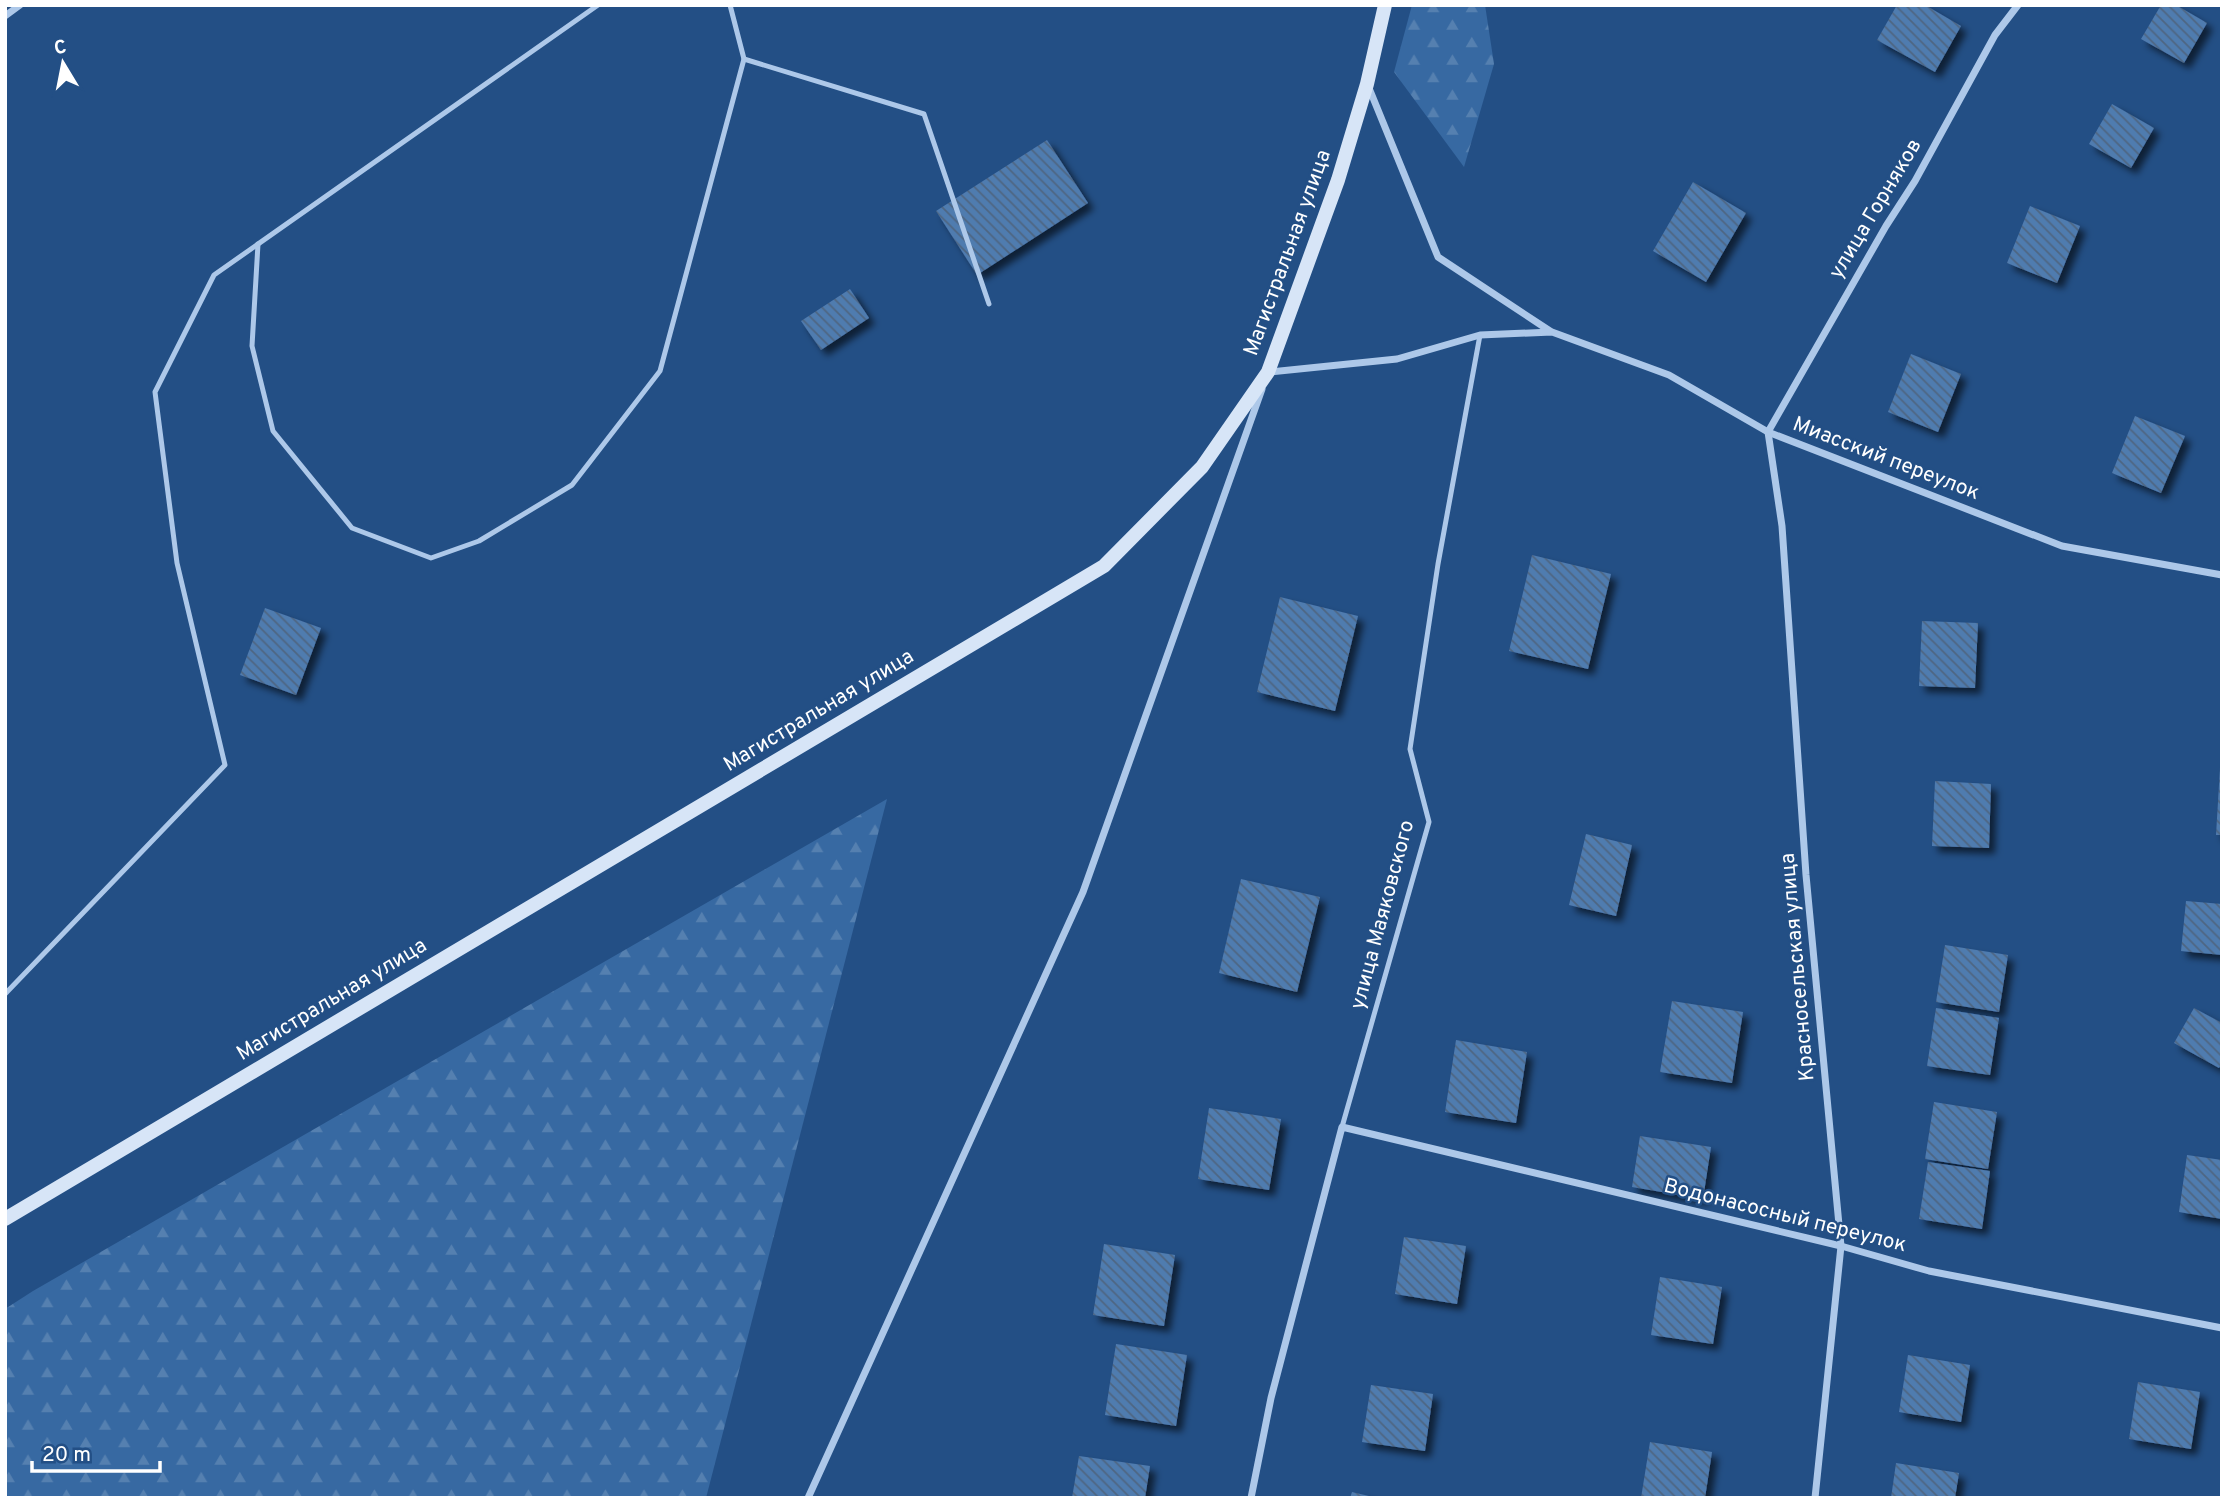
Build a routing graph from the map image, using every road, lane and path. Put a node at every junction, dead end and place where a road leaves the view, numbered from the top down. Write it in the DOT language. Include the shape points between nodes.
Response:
graph roads {
  1 [pos="20,5"];
  2 [pos="598,5"];
  3 [pos="730,5"];
  4 [pos="1385,5"];
  5 [pos="2018,5"];
  6 [pos="5,16"];
  7 [pos="744,59"];
  8 [pos="1367,84"];
  9 [pos="258,244"];
  10 [pos="989,304"];
  11 [pos="1552,332"];
  12 [pos="1480,335"];
  13 [pos="1268,372"];
  14 [pos="1769,432"];
  15 [pos="2222,575"];
  16 [pos="5,994"];
  17 [pos="1342,1127"];
  18 [pos="5,1219"];
  19 [pos="1841,1246"];
  20 [pos="2222,1328"];
  21 [pos="808,1498"];
  22 [pos="1251,1498"];
  23 [pos="1815,1498"];
  1 -- 6 [label="street"];
  2 -- 9 [label="lane"];
  3 -- 7 [label="lane"];
  4 -- 8 [label="street, Магистральная улица"];
  5 -- 14 [label="street, улица Горняков" via="1995,35"];
  7 -- 9 [label="lane" via="660,371 572,485 479,541 430,558 352,528 273,431 253,346"];
  7 -- 10 [label="lane" via="924,114"];
  8 -- 11 [label="street, Миасский переулок" via="1438,257"];
  8 -- 13 [label="street, Магистральная улица" via="1338,180"];
  9 -- 16 [label="lane" via="214,275 155,392 177,563 225,765"];
  11 -- 12 [label="street, Миасский переулок"];
  11 -- 14 [label="street, Миасский переулок" via="1669,375"];
  12 -- 13 [label="street, Миасский переулок" via="1396,359"];
  12 -- 17 [label="lane, улица Маяковского" via="1410,750 1429,822"];
  13 -- 18 [label="street, Магистральная улица" via="1202,467 1104,566"];
  13 -- 21 [label="street" via="1083,892"];
  14 -- 15 [label="street, Миасский переулок" via="2062,546"];
  14 -- 19 [label="street, Красносельская улица" via="1782,526 1806,875"];
  17 -- 19 [label="street, Водонасосный переулок"];
  17 -- 22 [label="street, улица Маяковского" via="1271,1398"];
  19 -- 20 [label="street, Водонасосный переулок" via="1929,1271"];
  19 -- 23 [label="street, Красносельская улица"];
}
